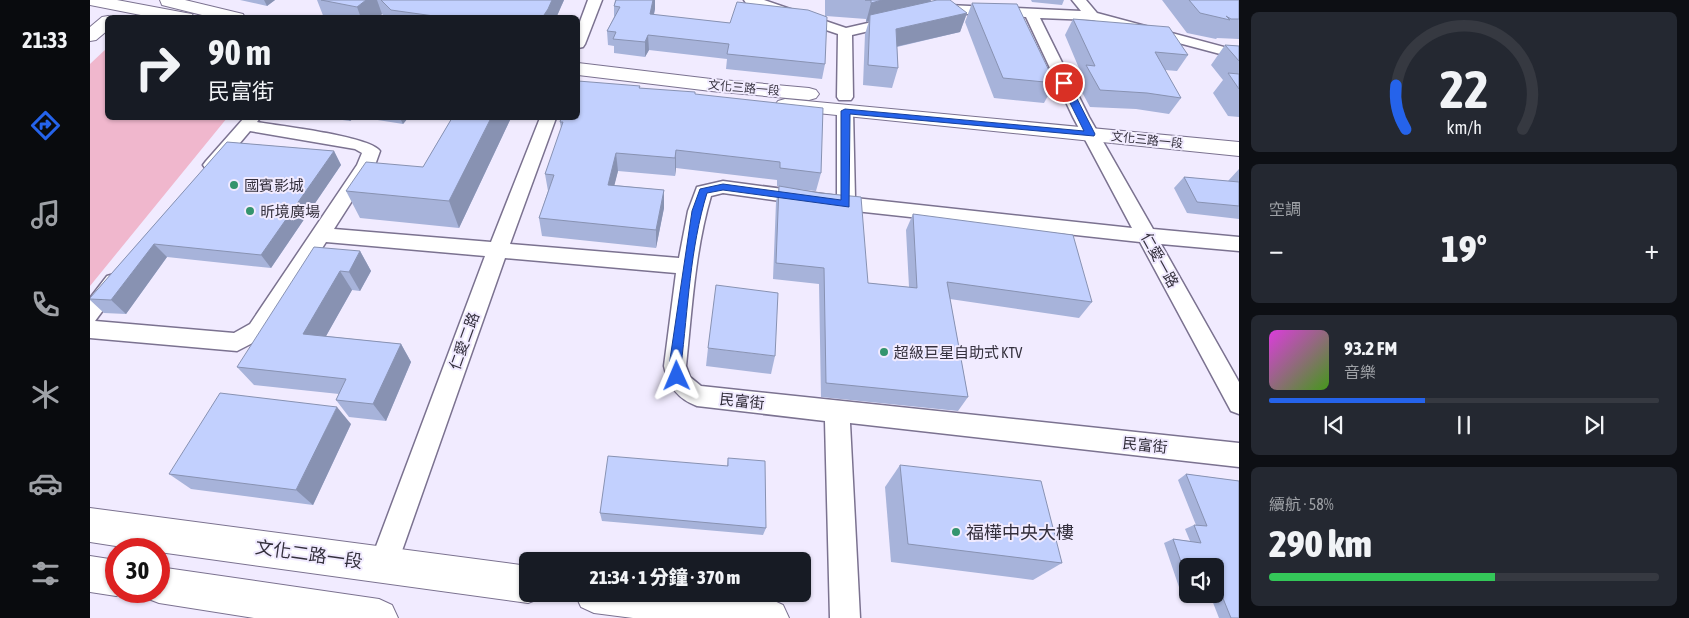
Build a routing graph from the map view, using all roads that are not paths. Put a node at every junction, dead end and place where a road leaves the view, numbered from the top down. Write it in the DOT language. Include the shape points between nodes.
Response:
graph roads {
  1 [pos="90,0"];
  2 [pos="162,0"];
  3 [pos="595,0"];
  4 [pos="751,0"];
  5 [pos="1079,0"];
  6 [pos="946,5"];
  7 [pos="134,9"];
  8 [pos="169,15"];
  9 [pos="224,15"];
  10 [pos="1032,15"];
  11 [pos="1092,16"];
  12 [pos="105,24"];
  13 [pos="845,32"];
  14 [pos="90,36"];
  15 [pos="580,39"];
  16 [pos="105,42"];
  17 [pos="90,55"];
  18 [pos="1239,55"];
  19 [pos="580,69"];
  20 [pos="580,82"];
  21 [pos="845,104"];
  22 [pos="547,120"];
  23 [pos="248,121"];
  24 [pos="1086,125"];
  25 [pos="1239,133"];
  26 [pos="1239,149"];
  27 [pos="202,177"];
  28 [pos="846,204"];
  29 [pos="322,235"];
  30 [pos="1146,236"];
  31 [pos="1239,244"];
  32 [pos="497,251"];
  33 [pos="128,266"];
  34 [pos="687,266"];
  35 [pos="90,314"];
  36 [pos="90,329"];
  37 [pos="1239,404"];
  38 [pos="837,411"];
  39 [pos="1239,455"];
  40 [pos="90,524"];
  41 [pos="383,564"];
  42 [pos="90,574"];
  43 [pos="105,576"];
  44 [pos="519,583"];
  45 [pos="170,586"];
  46 [pos="653,602"];
  47 [pos="379,618"];
  48 [pos="770,618"];
  49 [pos="845,618"];
  1 -- 7 [label="street"];
  2 -- 9 [label="street"];
  3 -- 15 [label="street"];
  4 -- 13 [label="street"];
  5 -- 11 [label="street"];
  6 -- 10 [label="street"];
  6 -- 13 [label="street" via="915,17"];
  7 -- 8 [label="street"];
  10 -- 11 [label="street"];
  10 -- 24 [label="street, 仁愛一路"];
  11 -- 18 [label="street"];
  12 -- 14 [label="street"];
  13 -- 21 [label="street"];
  16 -- 17 [label="street"];
  19 -- 21 [label="street, 文化三路一段"];
  20 -- 21 [label="street, 文化三路一段"];
  21 -- 24 [label="street, 文化三路一段"];
  21 -- 28 [label="street"];
  22 -- 32 [label="street, 仁愛二路"];
  23 -- 27 [label="street"];
  23 -- 29 [label="street" via="360,145 371,151 366,165"];
  24 -- 25 [label="street, 文化三路一段"];
  24 -- 26 [label="street, 文化三路一段"];
  24 -- 30 [label="street, 仁愛一路"];
  28 -- 30 [label="street, 民富街"];
  28 -- 34 [label="street, 民富街" via="729,188 703,191"];
  29 -- 32 [label="street"];
  29 -- 36 [label="street" via="258,330 237,342"];
  30 -- 31 [label="street, 民富街"];
  30 -- 37 [label="street, 仁愛一路"];
  32 -- 34 [label="street"];
  32 -- 41 [label="street, 仁愛二路"];
  33 -- 35 [label="street"];
  34 -- 38 [label="street, 民富街" via="675,366 685,389 697,396"];
  38 -- 39 [label="street, 民富街"];
  38 -- 49 [label="street"];
  40 -- 41 [label="street, 文化二路一段"];
  41 -- 44 [label="street, 文化二路一段"];
  42 -- 43 [label="street"];
  45 -- 47 [label="street"];
  46 -- 48 [label="street"];
}
